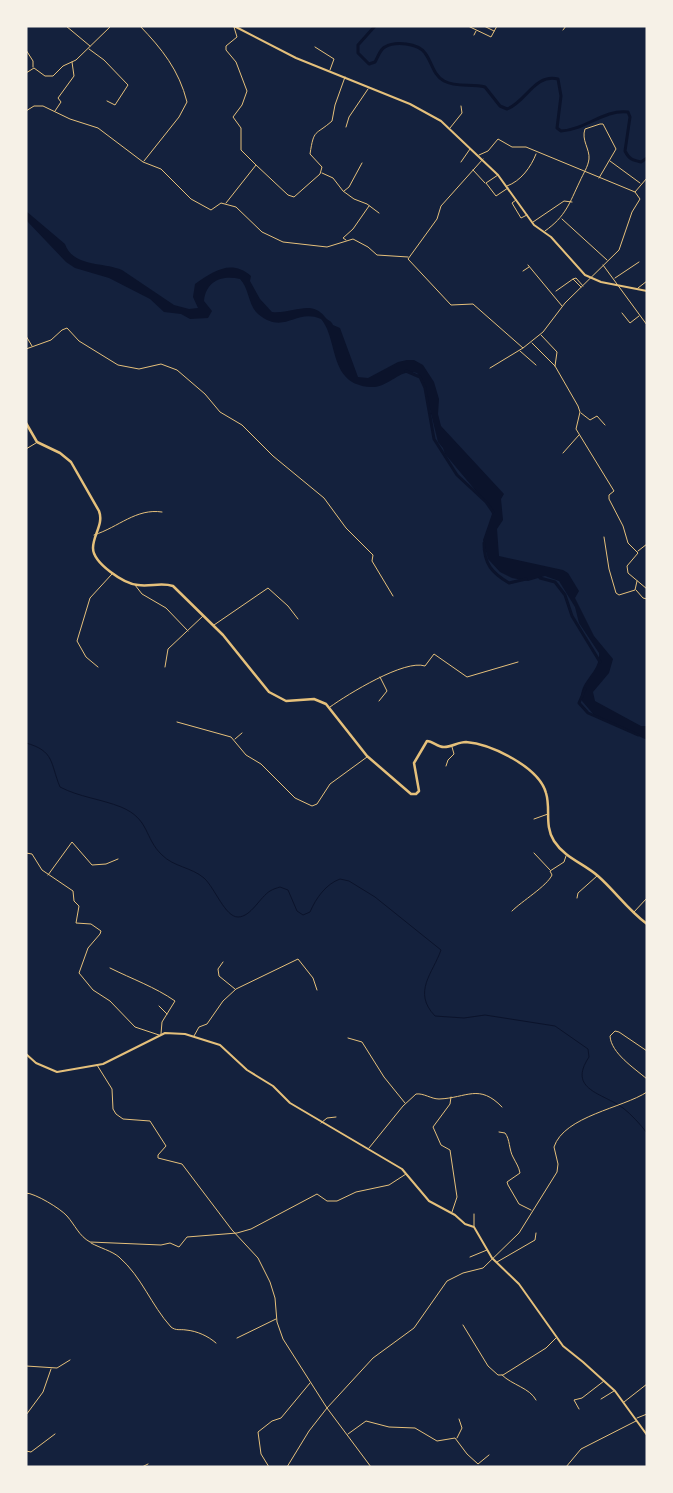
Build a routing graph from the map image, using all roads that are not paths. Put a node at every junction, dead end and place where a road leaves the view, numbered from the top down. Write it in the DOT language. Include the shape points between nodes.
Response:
graph roads {
  1 [pos="66,26"];
  2 [pos="111,26"];
  3 [pos="140,26"];
  4 [pos="234,26"];
  5 [pos="468,26"];
  6 [pos="477,26"];
  7 [pos="484,26"];
  8 [pos="497,26"];
  9 [pos="566,26"];
  10 [pos="475,30"];
  11 [pos="563,30"];
  12 [pos="495,31"];
  13 [pos="474,35"];
  14 [pos="315,46"];
  15 [pos="90,48"];
  16 [pos="26,50"];
  17 [pos="72,62"];
  18 [pos="33,68"];
  19 [pos="329,71"];
  20 [pos="26,73"];
  21 [pos="345,77"];
  22 [pos="368,88"];
  23 [pos="107,101"];
  24 [pos="461,106"];
  25 [pos="26,111"];
  26 [pos="54,111"];
  27 [pos="346,128"];
  28 [pos="450,128"];
  29 [pos="471,148"];
  30 [pos="537,153"];
  31 [pos="479,155"];
  32 [pos="483,159"];
  33 [pos="610,161"];
  34 [pos="144,162"];
  35 [pos="461,162"];
  36 [pos="362,163"];
  37 [pos="256,165"];
  38 [pos="472,169"];
  39 [pos="585,171"];
  40 [pos="321,172"];
  41 [pos="498,174"];
  42 [pos="599,178"];
  43 [pos="647,178"];
  44 [pos="486,183"];
  45 [pos="641,184"];
  46 [pos="508,187"];
  47 [pos="344,191"];
  48 [pos="636,192"];
  49 [pos="516,200"];
  50 [pos="572,202"];
  51 [pos="226,203"];
  52 [pos="370,206"];
  53 [pos="378,213"];
  54 [pos="527,215"];
  55 [pos="561,219"];
  56 [pos="532,223"];
  57 [pos="544,232"];
  58 [pos="348,240"];
  59 [pos="408,257"];
  60 [pos="607,261"];
  61 [pos="639,262"];
  62 [pos="528,264"];
  63 [pos="602,265"];
  64 [pos="530,267"];
  65 [pos="524,271"];
  66 [pos="590,278"];
  67 [pos="614,279"];
  68 [pos="647,281"];
  69 [pos="618,285"];
  70 [pos="582,287"];
  71 [pos="638,288"];
  72 [pos="556,291"];
  73 [pos="647,291"];
  74 [pos="562,307"];
  75 [pos="622,313"];
  76 [pos="640,316"];
  77 [pos="647,325"];
  78 [pos="541,334"];
  79 [pos="26,336"];
  80 [pos="532,343"];
  81 [pos="32,346"];
  82 [pos="523,348"];
  83 [pos="26,349"];
  84 [pos="520,350"];
  85 [pos="536,365"];
  86 [pos="555,366"];
  87 [pos="490,368"];
  88 [pos="580,412"];
  89 [pos="26,423"];
  90 [pos="605,425"];
  91 [pos="580,435"];
  92 [pos="37,442"];
  93 [pos="26,449"];
  94 [pos="563,453"];
  95 [pos="162,512"];
  96 [pos="94,535"];
  97 [pos="604,537"];
  98 [pos="647,544"];
  99 [pos="637,551"];
  100 [pos="113,573"];
  101 [pos="637,581"];
  102 [pos="135,585"];
  103 [pos="647,589"];
  104 [pos="635,590"];
  105 [pos="394,596"];
  106 [pos="647,599"];
  107 [pos="203,616"];
  108 [pos="298,619"];
  109 [pos="214,626"];
  110 [pos="188,631"];
  111 [pos="518,662"];
  112 [pos="98,667"];
  113 [pos="165,667"];
  114 [pos="380,676"];
  115 [pos="379,701"];
  116 [pos="329,708"];
  117 [pos="177,722"];
  118 [pos="242,733"];
  119 [pos="235,740"];
  120 [pos="452,746"];
  121 [pos="368,757"];
  122 [pos="446,766"];
  123 [pos="548,814"];
  124 [pos="534,819"];
  125 [pos="26,853"];
  126 [pos="534,853"];
  127 [pos="566,855"];
  128 [pos="118,859"];
  129 [pos="550,871"];
  130 [pos="48,875"];
  131 [pos="598,876"];
  132 [pos="578,898"];
  133 [pos="647,898"];
  134 [pos="512,911"];
  135 [pos="633,913"];
  136 [pos="647,924"];
  137 [pos="223,962"];
  138 [pos="110,968"];
  139 [pos="236,989"];
  140 [pos="318,990"];
  141 [pos="159,1006"];
  142 [pos="168,1014"];
  143 [pos="160,1035"];
  144 [pos="194,1036"];
  145 [pos="348,1038"];
  146 [pos="647,1051"];
  147 [pos="26,1054"];
  148 [pos="96,1066"];
  149 [pos="647,1078"];
  150 [pos="647,1092"];
  151 [pos="451,1097"];
  152 [pos="405,1103"];
  153 [pos="502,1107"];
  154 [pos="336,1117"];
  155 [pos="322,1123"];
  156 [pos="499,1132"];
  157 [pos="368,1148"];
  158 [pos="407,1174"];
  159 [pos="26,1194"];
  160 [pos="531,1210"];
  161 [pos="452,1213"];
  162 [pos="474,1214"];
  163 [pos="474,1227"];
  164 [pos="536,1233"];
  165 [pos="236,1234"];
  166 [pos="90,1242"];
  167 [pos="487,1250"];
  168 [pos="470,1257"];
  169 [pos="492,1258"];
  170 [pos="497,1262"];
  171 [pos="276,1319"];
  172 [pos="463,1326"];
  173 [pos="237,1338"];
  174 [pos="556,1338"];
  175 [pos="216,1343"];
  176 [pos="70,1360"];
  177 [pos="26,1366"];
  178 [pos="51,1369"];
  179 [pos="502,1375"];
  180 [pos="604,1381"];
  181 [pos="310,1382"];
  182 [pos="647,1384"];
  183 [pos="615,1391"];
  184 [pos="601,1399"];
  185 [pos="536,1400"];
  186 [pos="624,1402"];
  187 [pos="327,1408"];
  188 [pos="579,1409"];
  189 [pos="647,1414"];
  190 [pos="26,1415"];
  191 [pos="459,1419"];
  192 [pos="636,1420"];
  193 [pos="55,1434"];
  194 [pos="348,1435"];
  195 [pos="647,1435"];
  196 [pos="456,1438"];
  197 [pos="26,1451"];
  198 [pos="489,1455"];
  199 [pos="148,1464"];
  200 [pos="142,1467"];
  201 [pos="269,1467"];
  202 [pos="288,1467"];
  203 [pos="371,1467"];
  204 [pos="566,1467"];
  1 -- 15 [label="street"];
  2 -- 15 [label="street"];
  3 -- 34 [label="street" via="163,50 187,102"];
  4 -- 19 [label="street"];
  4 -- 37 [label="street" via="237,37 226,46 226,50 236,62 247,91 233,117 241,128 241,150"];
  5 -- 10 [label="street"];
  6 -- 10 [label="street"];
  7 -- 12 [label="street"];
  8 -- 12 [label="street"];
  9 -- 11 [label="street"];
  10 -- 12 [label="street" via="491,37"];
  10 -- 13 [label="street"];
  14 -- 19 [label="street" via="334,59"];
  15 -- 17 [label="street"];
  15 -- 23 [label="street" via="128,85 115,105"];
  16 -- 18 [label="street" via="34,61"];
  17 -- 18 [label="street" via="52,77"];
  17 -- 26 [label="street" via="74,76 59,97 62,102"];
  18 -- 20 [label="street"];
  19 -- 21 [label="street"];
  21 -- 22 [label="street"];
  21 -- 40 [label="street" via="332,121 316,131 313,139 310,154 322,167"];
  22 -- 27 [label="street" via="349,117"];
  22 -- 28 [label="street" via="410,104"];
  24 -- 28 [label="street" via="462,113"];
  25 -- 26 [label="street" via="40,106"];
  26 -- 34 [label="street" via="98,128"];
  28 -- 29 [label="street"];
  29 -- 31 [label="street"];
  29 -- 35 [label="street"];
  30 -- 31 [label="street" via="526,147 512,147 498,139 488,151"];
  30 -- 39 [label="street"];
  30 -- 46 [label="street" via="531,167"];
  31 -- 32 [label="street"];
  32 -- 38 [label="street"];
  32 -- 41 [label="street"];
  33 -- 39 [label="street" via="616,148 603,124 587,127 584,136 589,160"];
  33 -- 42 [label="street"];
  33 -- 45 [label="street"];
  34 -- 51 [label="street" via="161,169 186,194 206,208 211,210 220,203"];
  36 -- 47 [label="street"];
  37 -- 40 [label="street" via="294,197"];
  37 -- 51 [label="street"];
  38 -- 44 [label="street" via="479,180"];
  38 -- 59 [label="street" via="441,206 436,221"];
  39 -- 42 [label="street"];
  39 -- 50 [label="street"];
  40 -- 47 [label="street" via="334,178"];
  41 -- 44 [label="street"];
  41 -- 46 [label="street"];
  42 -- 48 [label="street"];
  43 -- 45 [label="street"];
  44 -- 46 [label="street" via="496,196"];
  45 -- 48 [label="street"];
  46 -- 49 [label="street"];
  47 -- 52 [label="street"];
  48 -- 60 [label="street" via="640,199 632,212 621,247"];
  49 -- 54 [label="street"];
  49 -- 54 [label="street" via="512,203 521,218"];
  50 -- 55 [label="street"];
  50 -- 56 [label="street" via="564,201"];
  51 -- 58 [label="street" via="236,207 262,232 278,240 327,247"];
  52 -- 53 [label="street"];
  52 -- 58 [label="street" via="343,239"];
  54 -- 56 [label="street"];
  55 -- 57 [label="street"];
  55 -- 60 [label="street"];
  56 -- 57 [label="street"];
  57 -- 66 [label="street"];
  58 -- 59 [label="street" via="359,242 377,255"];
  59 -- 82 [label="street" via="451,305 473,304"];
  60 -- 63 [label="street"];
  61 -- 67 [label="street"];
  62 -- 64 [label="street"];
  63 -- 66 [label="street"];
  63 -- 67 [label="street"];
  64 -- 65 [label="street"];
  64 -- 74 [label="street"];
  66 -- 69 [label="street"];
  66 -- 70 [label="street"];
  67 -- 69 [label="street"];
  68 -- 71 [label="street"];
  69 -- 71 [label="street"];
  69 -- 76 [label="street"];
  70 -- 72 [label="street" via="576,278"];
  70 -- 74 [label="street"];
  71 -- 73 [label="street"];
  74 -- 78 [label="street"];
  75 -- 76 [label="street" via="630,323"];
  76 -- 77 [label="street"];
  78 -- 80 [label="street"];
  78 -- 86 [label="street" via="558,352"];
  79 -- 81 [label="street"];
  80 -- 82 [label="street"];
  80 -- 86 [label="street"];
  81 -- 83 [label="street"];
  81 -- 105 [label="street" via="51,340 68,328 79,341 118,365 139,369 160,364 177,370 220,412 242,425 273,456 324,498 346,528 373,555 372,560"];
  82 -- 84 [label="street"];
  84 -- 85 [label="street"];
  84 -- 87 [label="street"];
  86 -- 88 [label="street"];
  88 -- 90 [label="street" via="590,420 597,416"];
  88 -- 91 [label="street" via="575,426"];
  89 -- 92 [label="main road"];
  91 -- 94 [label="street"];
  91 -- 99 [label="street" via="614,491 609,499 628,543"];
  92 -- 93 [label="street"];
  92 -- 96 [label="main road" via="63,455 72,465 101,515"];
  95 -- 96 [label="street" via="142,512"];
  96 -- 100 [label="main road" via="95,558"];
  97 -- 104 [label="street" via="616,593"];
  98 -- 99 [label="street"];
  99 -- 101 [label="street" via="638,556 626,570"];
  100 -- 102 [label="main road"];
  100 -- 112 [label="street" via="90,600 77,641 86,657"];
  101 -- 103 [label="street"];
  101 -- 104 [label="street"];
  102 -- 107 [label="main road" via="170,585"];
  102 -- 110 [label="street" via="141,594 166,608"];
  104 -- 106 [label="street"];
  107 -- 109 [label="main road"];
  107 -- 110 [label="street"];
  108 -- 109 [label="street" via="268,588"];
  109 -- 116 [label="main road" via="257,680 275,697 286,701 314,699"];
  110 -- 113 [label="street" via="168,649"];
  111 -- 114 [label="street" via="467,677 434,654 425,666 416,663"];
  114 -- 115 [label="street" via="387,690"];
  114 -- 116 [label="street"];
  116 -- 121 [label="main road"];
  117 -- 119 [label="street"];
  118 -- 119 [label="street"];
  119 -- 121 [label="street" via="246,755 261,764 295,798 312,806 317,804 330,784"];
  120 -- 121 [label="main road" via="425,742 414,762 420,788 414,795"];
  120 -- 122 [label="street" via="454,754"];
  120 -- 123 [label="main road" via="460,742 469,743 494,748 512,758 542,784 547,795"];
  123 -- 124 [label="street"];
  123 -- 127 [label="main road" via="548,829"];
  125 -- 130 [label="street" via="32,854"];
  126 -- 129 [label="street"];
  127 -- 129 [label="street" via="564,862"];
  127 -- 131 [label="main road"];
  128 -- 130 [label="street" via="92,866 72,842"];
  129 -- 134 [label="street" via="552,875 548,883"];
  130 -- 143 [label="street" via="74,892 74,901 80,907 76,923 93,925 101,932 88,948 79,973 93,990 110,1000 135,1026"];
  131 -- 132 [label="street" via="578,893"];
  131 -- 135 [label="main road"];
  133 -- 135 [label="street"];
  135 -- 136 [label="main road"];
  137 -- 139 [label="street" via="218,969 219,976"];
  138 -- 142 [label="street" via="174,1000"];
  139 -- 140 [label="street" via="298,959"];
  139 -- 144 [label="street"];
  141 -- 142 [label="street"];
  142 -- 143 [label="street" via="162,1022"];
  143 -- 144 [label="street"];
  143 -- 148 [label="street"];
  144 -- 155 [label="street" via="223,1047 247,1070 272,1084 290,1103"];
  145 -- 152 [label="street" via="360,1040"];
  146 -- 149 [label="street" via="619,1032 615,1031 610,1036 620,1056"];
  147 -- 148 [label="street" via="36,1063 55,1071"];
  148 -- 165 [label="street" via="112,1089 116,1114 124,1119 150,1121 166,1146 158,1158 182,1164"];
  150 -- 160 [label="street" via="598,1112 570,1128 557,1140 554,1147 558,1168"];
  151 -- 152 [label="street" via="438,1099 419,1093"];
  151 -- 153 [label="street" via="480,1092 494,1098"];
  151 -- 161 [label="street" via="450,1104 433,1128 440,1145 450,1150 457,1197"];
  152 -- 157 [label="street"];
  154 -- 155 [label="street" via="327,1118"];
  155 -- 157 [label="street"];
  156 -- 160 [label="street" via="507,1134 520,1169 508,1185 519,1204"];
  157 -- 158 [label="street"];
  158 -- 161 [label="street" via="427,1199"];
  158 -- 165 [label="street" via="389,1185 356,1192 337,1201 328,1201 317,1194 260,1225"];
  159 -- 166 [label="street" via="38,1196 65,1214"];
  160 -- 169 [label="street" via="519,1233"];
  161 -- 163 [label="street" via="463,1223"];
  162 -- 163 [label="street"];
  163 -- 167 [label="street"];
  164 -- 170 [label="street" via="535,1240"];
  165 -- 166 [label="street" via="188,1237 180,1247 170,1243"];
  165 -- 171 [label="street" via="265,1270 275,1296"];
  166 -- 175 [label="street" via="116,1255 134,1273 170,1327 197,1332"];
  167 -- 168 [label="street"];
  167 -- 169 [label="street"];
  169 -- 170 [label="street"];
  169 -- 187 [label="street" via="483,1268 447,1281 414,1328 373,1358"];
  170 -- 174 [label="street" via="520,1286"];
  171 -- 173 [label="street"];
  171 -- 181 [label="street" via="283,1339"];
  172 -- 179 [label="street" via="488,1366"];
  174 -- 179 [label="street" via="546,1348"];
  174 -- 180 [label="street"];
  176 -- 178 [label="street"];
  177 -- 178 [label="street"];
  178 -- 190 [label="street" via="43,1392"];
  179 -- 185 [label="street" via="528,1391"];
  180 -- 183 [label="street"];
  180 -- 188 [label="street" via="582,1398 574,1400"];
  181 -- 187 [label="street"];
  181 -- 201 [label="street" via="281,1418 258,1432 261,1454"];
  182 -- 186 [label="street"];
  183 -- 184 [label="street"];
  183 -- 186 [label="street"];
  186 -- 192 [label="street"];
  187 -- 194 [label="street"];
  187 -- 202 [label="street"];
  189 -- 192 [label="street"];
  191 -- 196 [label="street" via="462,1428"];
  192 -- 195 [label="street"];
  192 -- 204 [label="street" via="581,1450"];
  193 -- 197 [label="street" via="30,1453"];
  194 -- 196 [label="street" via="368,1421 389,1427 415,1428 437,1442"];
  194 -- 203 [label="street"];
  196 -- 198 [label="street" via="478,1464"];
  199 -- 200 [label="street"];
}
